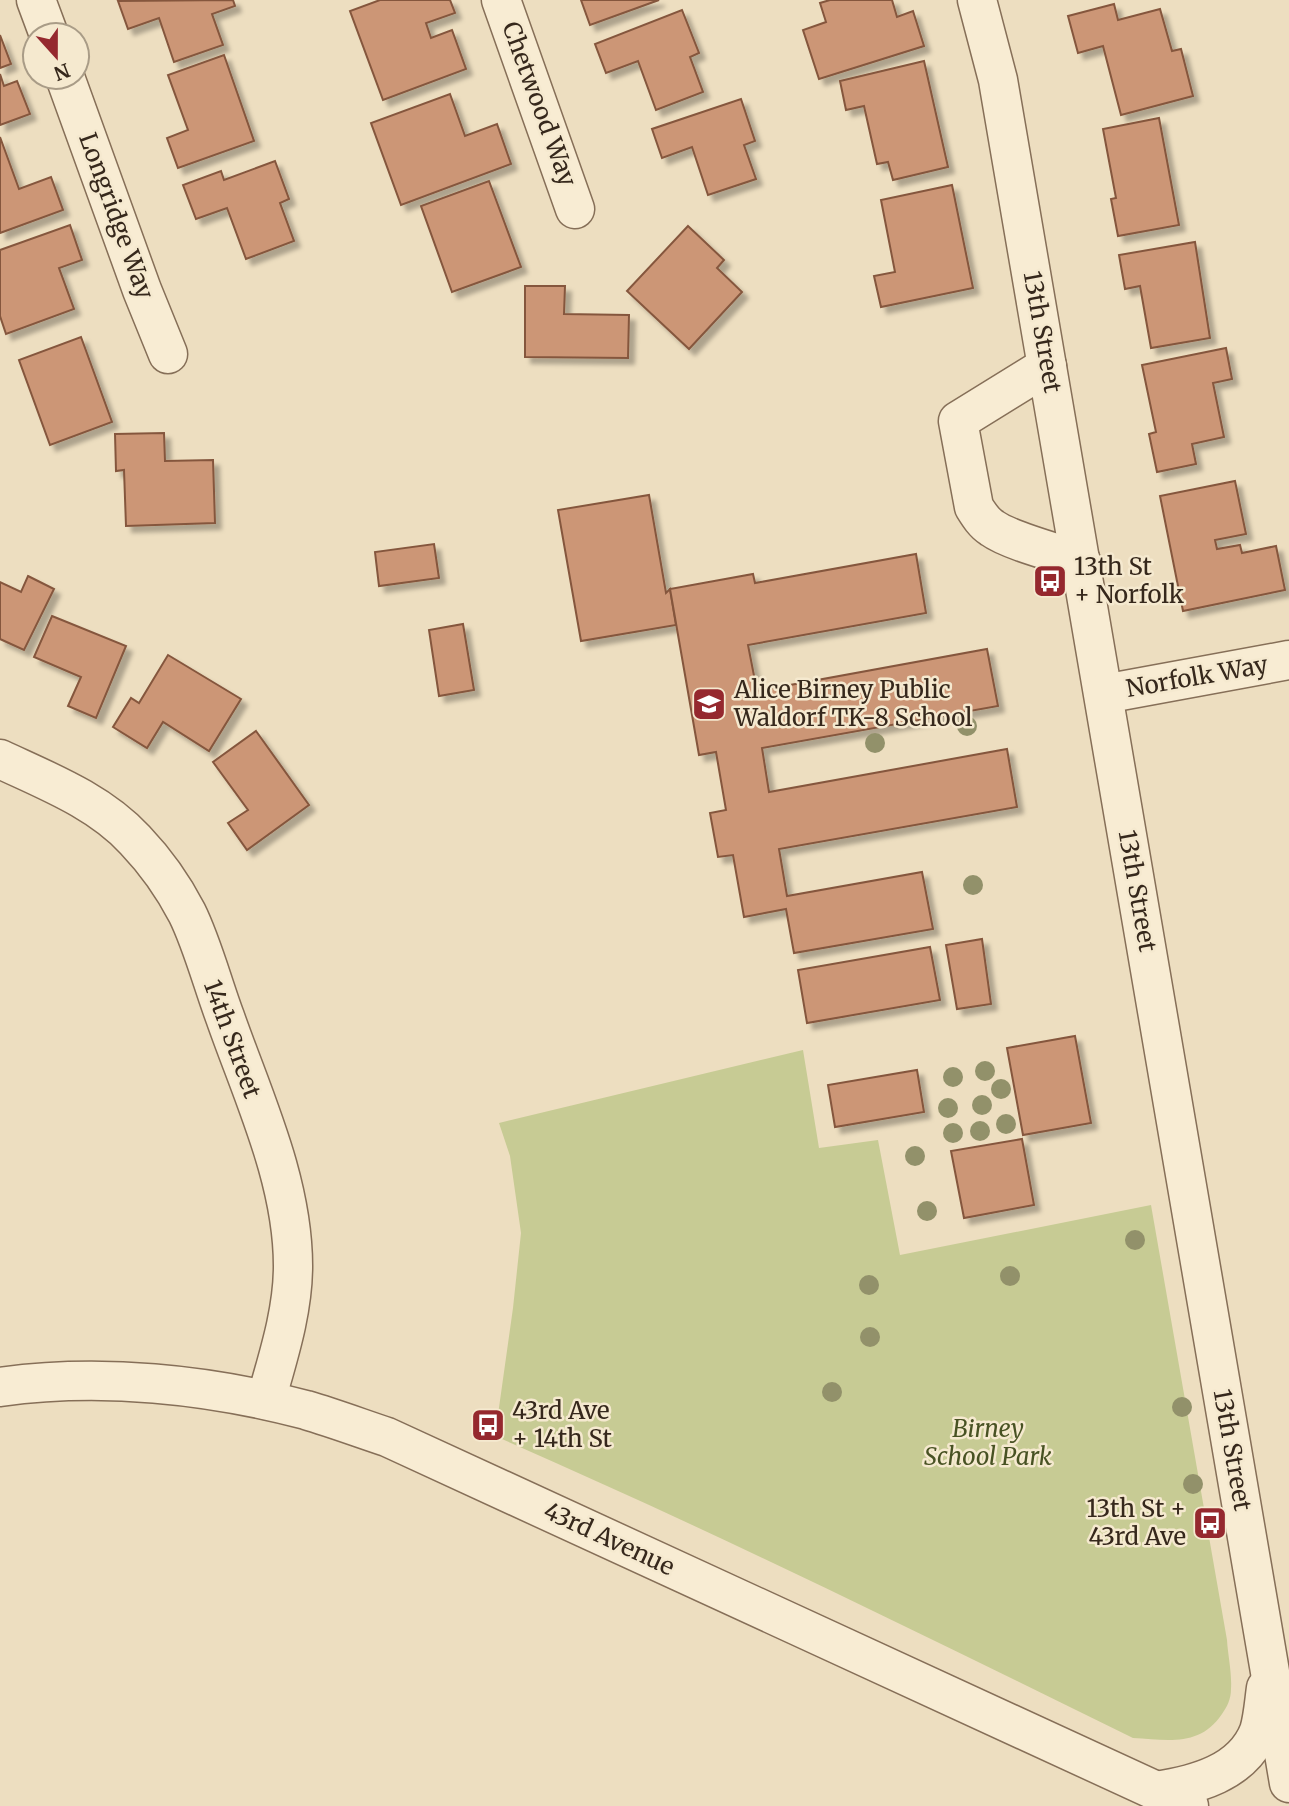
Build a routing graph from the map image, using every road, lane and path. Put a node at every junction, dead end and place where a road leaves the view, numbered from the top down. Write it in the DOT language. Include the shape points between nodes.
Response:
graph roads {
  1 [pos="36,0"];
  2 [pos="501,0"];
  3 [pos="977,0"];
  4 [pos="44,21"];
  5 [pos="70,91"];
  6 [pos="575,209"];
  7 [pos="168,354"];
  8 [pos="1047,366"];
  9 [pos="1081,561"];
  10 [pos="1289,660"];
  11 [pos="1104,694"];
  12 [pos="3,767"];
  13 [pos="0,1387"];
  14 [pos="266,1400"];
  15 [pos="1270,1669"];
  16 [pos="1289,1783"];
  17 [pos="1172,1798"];
  1 -- 4 [label="street"];
  2 -- 6 [label="street, Chetwood Way"];
  3 -- 8 [label="street, 13th Street" via="998,79"];
  5 -- 7 [label="street, Longridge Way"];
  8 -- 9 [label="street, 13th Street"];
  8 -- 9 [label="street" via="958,421 974,507 981,518 1004,534"];
  9 -- 11 [label="street, 13th Street"];
  10 -- 11 [label="street, Norfolk Way"];
  11 -- 15 [label="street, 13th Street"];
  12 -- 14 [label="street, 14th Street" via="64,788 105,814 134,838 164,874 188,915 277,1164 290,1215 293,1267 288,1318"];
  13 -- 14 [label="street, 43rd Avenue" via="118,1381"];
  14 -- 17 [label="street, 43rd Avenue" via="387,1437"];
  15 -- 16 [label="street, 13th Street"];
  15 -- 17 [label="street" via="1259,1730 1249,1750 1233,1766 1185,1787"];
}
